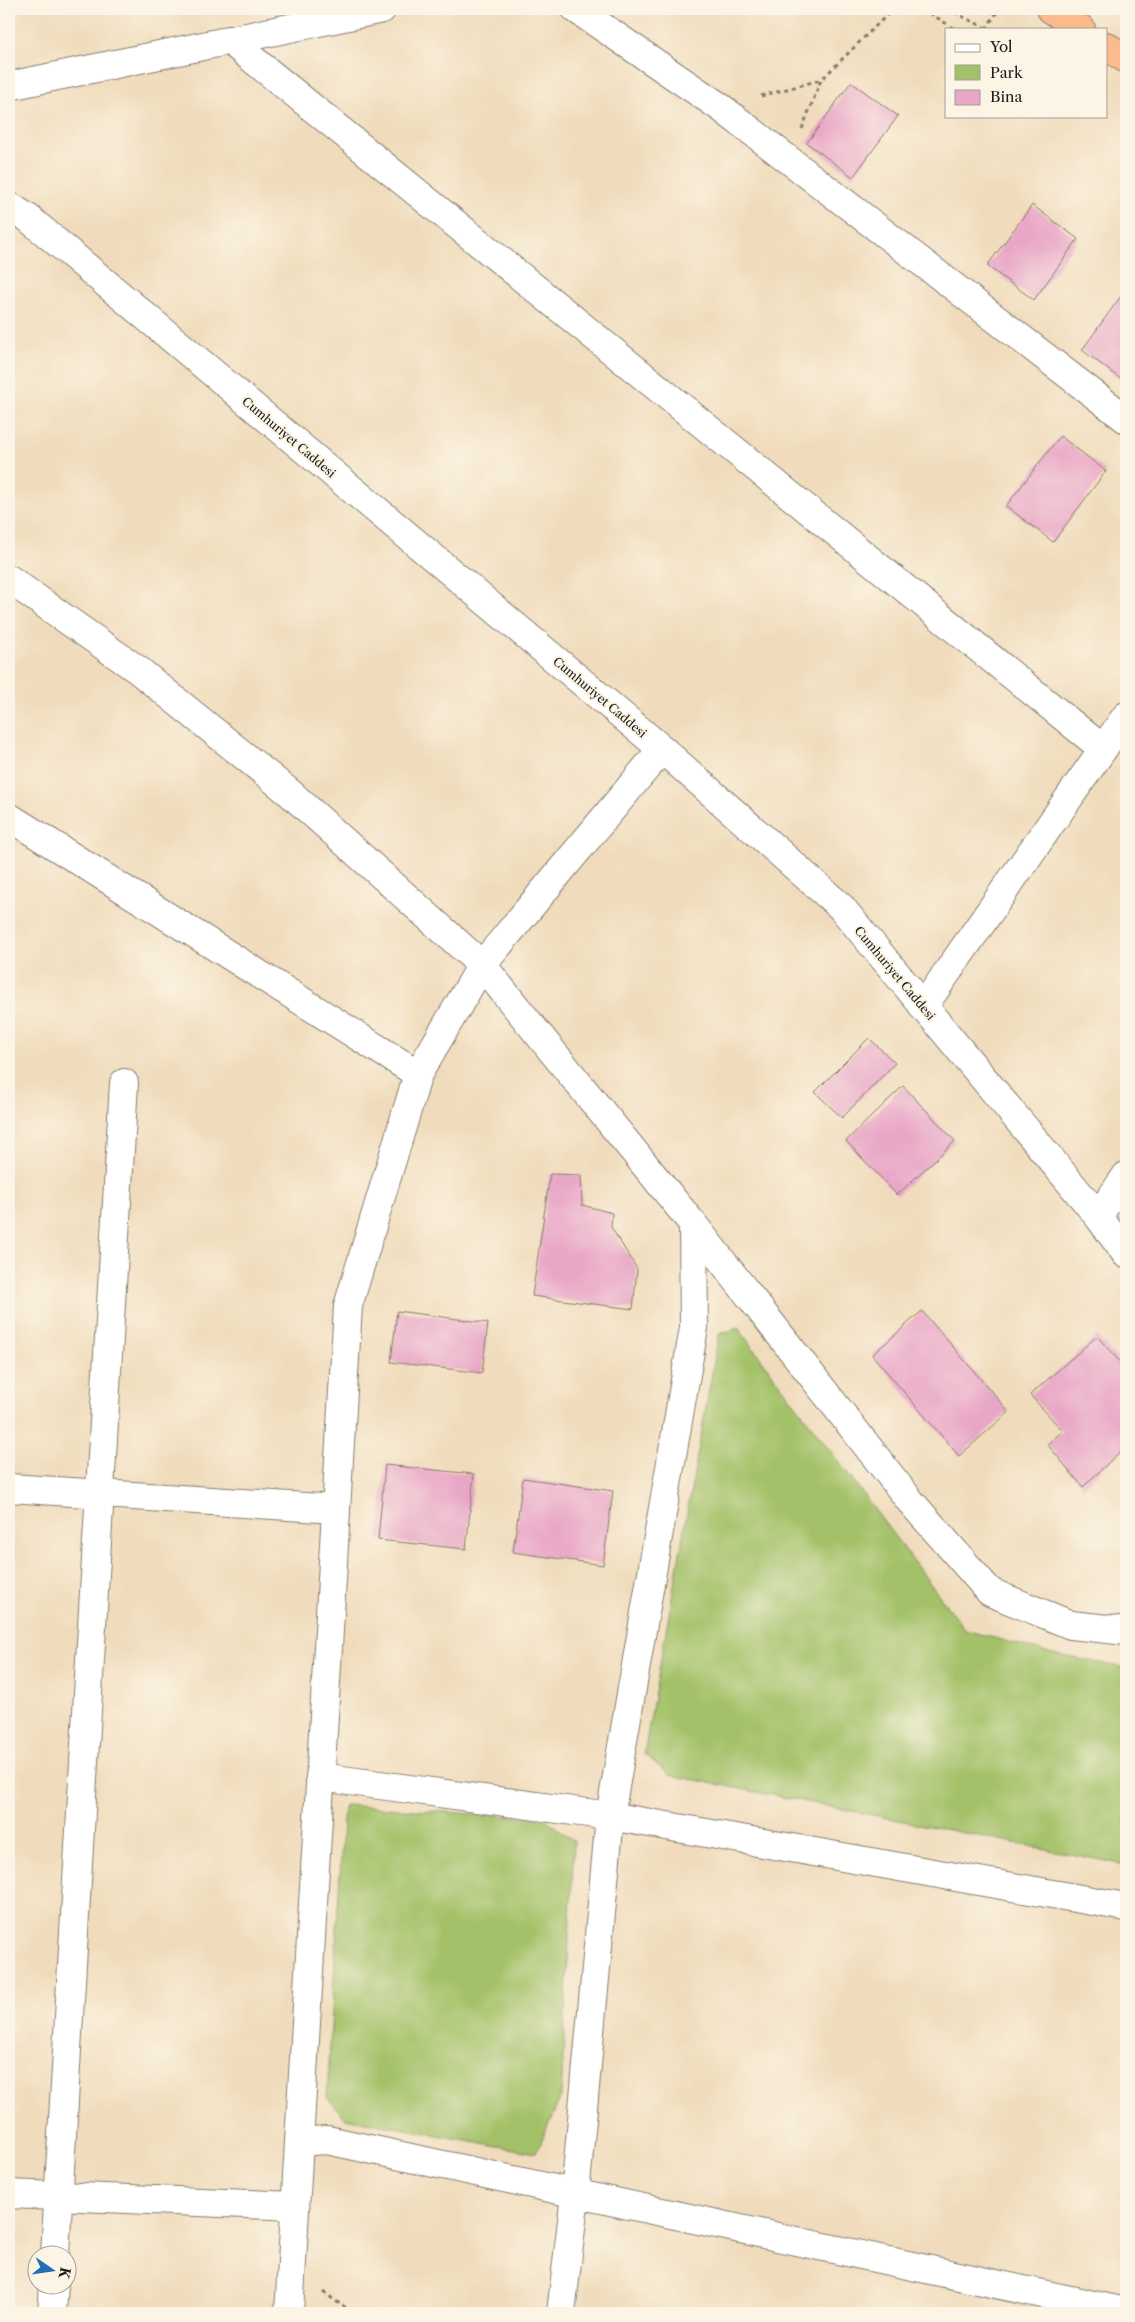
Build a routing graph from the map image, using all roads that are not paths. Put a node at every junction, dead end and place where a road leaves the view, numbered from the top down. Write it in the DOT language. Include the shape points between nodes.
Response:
graph roads {
  1 [pos="382,9"];
  2 [pos="576,9"];
  3 [pos="1051,9"];
  4 [pos="1080,28"];
  5 [pos="229,40"];
  6 [pos="1108,47"];
  7 [pos="1126,59"];
  8 [pos="9,86"];
  9 [pos="9,206"];
  10 [pos="1126,419"];
  11 [pos="9,579"];
  12 [pos="1126,716"];
  13 [pos="662,749"];
  14 [pos="1103,749"];
  15 [pos="9,817"];
  16 [pos="482,965"];
  17 [pos="923,1007"];
  18 [pos="418,1074"];
  19 [pos="124,1083"];
  20 [pos="1126,1176"];
  21 [pos="1098,1216"];
  22 [pos="693,1224"];
  23 [pos="1126,1254"];
  24 [pos="9,1488"];
  25 [pos="100,1494"];
  26 [pos="336,1509"];
  27 [pos="1126,1630"];
  28 [pos="320,1777"];
  29 [pos="610,1816"];
  30 [pos="1126,1907"];
  31 [pos="299,2142"];
  32 [pos="9,2194"];
  33 [pos="575,2195"];
  34 [pos="59,2196"];
  35 [pos="295,2206"];
  36 [pos="56,2244"];
  37 [pos="53,2294"];
  38 [pos="1126,2312"];
  39 [pos="52,2313"];
  40 [pos="289,2313"];
  41 [pos="561,2313"];
  1 -- 5 [label="street"];
  2 -- 10 [label="street" via="720,107"];
  3 -- 4 [label="highway"];
  5 -- 8 [label="street"];
  5 -- 14 [label="street"];
  6 -- 7 [label="highway"];
  9 -- 13 [label="street, Cumhuriyet Caddesi" via="28,218"];
  11 -- 16 [label="street" via="138,670 267,774"];
  12 -- 14 [label="street"];
  13 -- 16 [label="street"];
  13 -- 17 [label="street, Cumhuriyet Caddesi" via="841,907"];
  14 -- 17 [label="street"];
  15 -- 18 [label="street"];
  16 -- 18 [label="street"];
  16 -- 22 [label="street"];
  17 -- 21 [label="street, Cumhuriyet Caddesi"];
  18 -- 26 [label="street" via="348,1306"];
  19 -- 25 [label="street"];
  20 -- 21 [label="street"];
  21 -- 23 [label="street, Cumhuriyet Caddesi"];
  22 -- 27 [label="street" via="911,1502 990,1592 1071,1626"];
  22 -- 29 [label="street" via="694,1328"];
  24 -- 25 [label="street"];
  25 -- 26 [label="street"];
  25 -- 34 [label="street"];
  26 -- 28 [label="street"];
  28 -- 29 [label="street"];
  28 -- 31 [label="street"];
  29 -- 30 [label="street"];
  29 -- 33 [label="street"];
  31 -- 33 [label="street" via="327,2140"];
  31 -- 35 [label="street"];
  32 -- 34 [label="street"];
  33 -- 38 [label="street"];
  33 -- 41 [label="street"];
  34 -- 35 [label="street"];
  34 -- 36 [label="street"];
  35 -- 40 [label="street"];
  37 -- 39 [label="street"];
}
